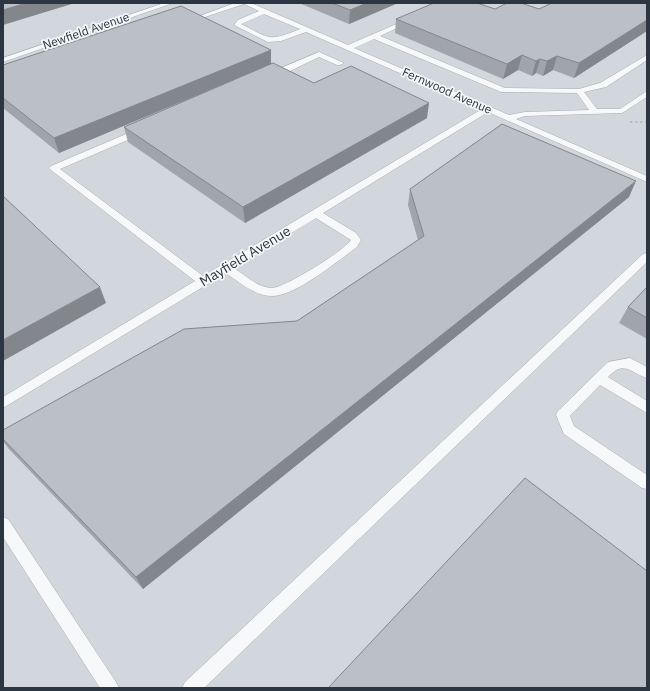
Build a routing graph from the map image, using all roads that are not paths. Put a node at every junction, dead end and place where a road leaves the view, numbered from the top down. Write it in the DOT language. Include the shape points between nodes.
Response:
graph roads {
  1 [pos="170,3"];
  2 [pos="241,3"];
  3 [pos="246,3"];
  4 [pos="265,11"];
  5 [pos="200,17"];
  6 [pos="415,18"];
  7 [pos="306,29"];
  8 [pos="374,36"];
  9 [pos="348,48"];
  10 [pos="647,56"];
  11 [pos="349,59"];
  12 [pos="3,60"];
  13 [pos="266,76"];
  14 [pos="579,91"];
  15 [pos="647,93"];
  16 [pos="488,109"];
  17 [pos="595,112"];
  18 [pos="509,118"];
  19 [pos="149,127"];
  20 [pos="647,179"];
  21 [pos="316,213"];
  22 [pos="647,256"];
  23 [pos="226,268"];
  24 [pos="202,282"];
  25 [pos="647,373"];
  26 [pos="599,378"];
  27 [pos="3,403"];
  28 [pos="647,408"];
  29 [pos="647,483"];
  30 [pos="3,524"];
  31 [pos="110,688"];
  32 [pos="191,688"];
  1 -- 12 [label="lane, Newfield Avenue"];
  2 -- 5 [label="lane"];
  3 -- 4 [label="lane, Fernwood Avenue"];
  4 -- 7 [label="lane, Fernwood Avenue"];
  4 -- 7 [label="lane" via="240,21 237,26 268,40 279,40"];
  6 -- 8 [label="lane"];
  7 -- 9 [label="lane, Fernwood Avenue"];
  8 -- 9 [label="lane"];
  8 -- 14 [label="lane" via="504,90"];
  9 -- 11 [label="lane, Fernwood Avenue"];
  10 -- 14 [label="lane" via="603,86"];
  11 -- 13 [label="lane" via="319,54"];
  11 -- 16 [label="lane, Fernwood Avenue"];
  14 -- 17 [label="lane"];
  15 -- 17 [label="lane" via="622,111"];
  16 -- 18 [label="lane, Fernwood Avenue"];
  16 -- 21 [label="lane, Mayfield Avenue"];
  17 -- 18 [label="lane" via="525,114"];
  18 -- 20 [label="lane, Fernwood Avenue"];
  19 -- 24 [label="lane" via="54,168"];
  21 -- 23 [label="lane, Mayfield Avenue"];
  21 -- 23 [label="lane" via="352,234 356,240 353,245 289,288 272,293 260,289"];
  22 -- 32 [label="lane"];
  23 -- 24 [label="lane, Mayfield Avenue"];
  24 -- 27 [label="lane, Mayfield Avenue"];
  25 -- 26 [label="lane" via="630,363 612,365"];
  26 -- 28 [label="lane"];
  26 -- 29 [label="lane" via="563,415 569,430"];
  30 -- 31 [label="lane"];
}
